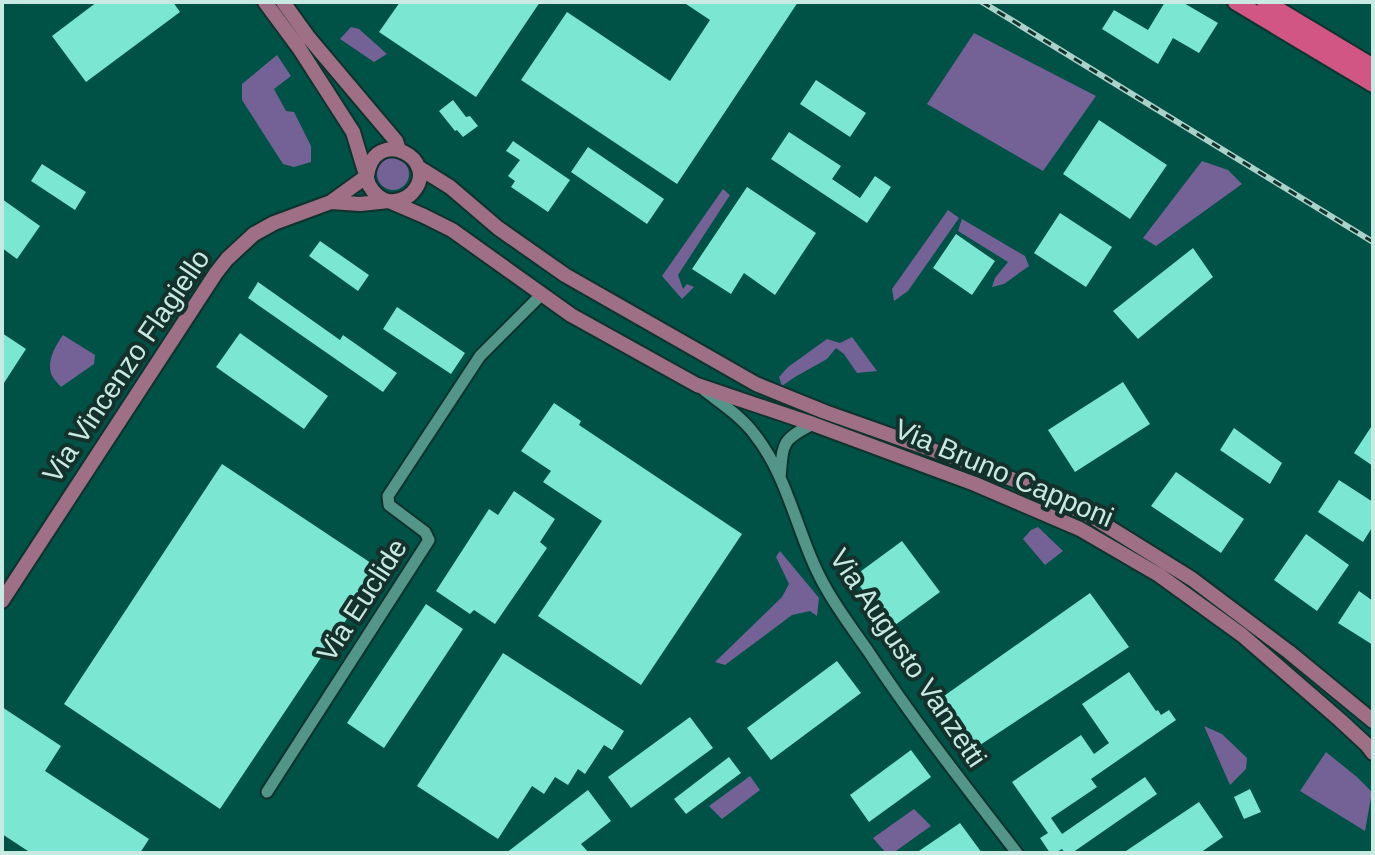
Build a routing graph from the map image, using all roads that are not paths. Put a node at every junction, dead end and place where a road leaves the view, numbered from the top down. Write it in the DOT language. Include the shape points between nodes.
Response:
graph roads {
  1 [pos="265,2"];
  2 [pos="283,2"];
  3 [pos="1236,2"];
  4 [pos="1265,2"];
  5 [pos="1373,67"];
  6 [pos="1373,84"];
  7 [pos="399,150"];
  8 [pos="418,167"];
  9 [pos="367,176"];
  10 [pos="389,201"];
  11 [pos="331,202"];
  12 [pos="541,295"];
  13 [pos="715,362"];
  14 [pos="697,385"];
  15 [pos="813,424"];
  16 [pos="780,478"];
  17 [pos="2,601"];
  18 [pos="1373,721"];
  19 [pos="1373,753"];
  20 [pos="267,792"];
  21 [pos="1017,853"];
  1 -- 9 [label="main road" via="353,132"];
  2 -- 7 [label="main road"];
  3 -- 6 [label="highway"];
  4 -- 5 [label="highway"];
  7 -- 8 [label="main road"];
  7 -- 9 [label="main road" via="377,155"];
  8 -- 10 [label="main road" via="413,192"];
  8 -- 13 [label="main road, Via Bruno Capponi" via="565,275"];
  9 -- 10 [label="main road" via="373,192"];
  9 -- 11 [label="main road, Via Vincenzo Flagiello"];
  10 -- 11 [label="main road, Via Vincenzo Flagiello"];
  10 -- 12 [label="main road, Via Bruno Capponi" via="452,230"];
  11 -- 17 [label="main road, Via Vincenzo Flagiello" via="274,223 227,259"];
  12 -- 14 [label="main road, Via Bruno Capponi"];
  12 -- 20 [label="street, Via Euclide" via="480,356 388,496 389,505 429,540"];
  13 -- 14 [label="main road" via="714,377"];
  13 -- 18 [label="main road, Via Bruno Capponi" via="825,412 1022,483 1094,518 1192,579"];
  14 -- 15 [label="main road, Via Bruno Capponi"];
  14 -- 16 [label="street, Via Augusto Vanzetti" via="754,433"];
  15 -- 16 [label="street, Via Augusto Vanzetti" via="787,439"];
  15 -- 19 [label="main road, Via Bruno Capponi" via="1080,529 1159,575 1242,635"];
  16 -- 21 [label="street, Via Augusto Vanzetti" via="826,590 899,698"];
}
